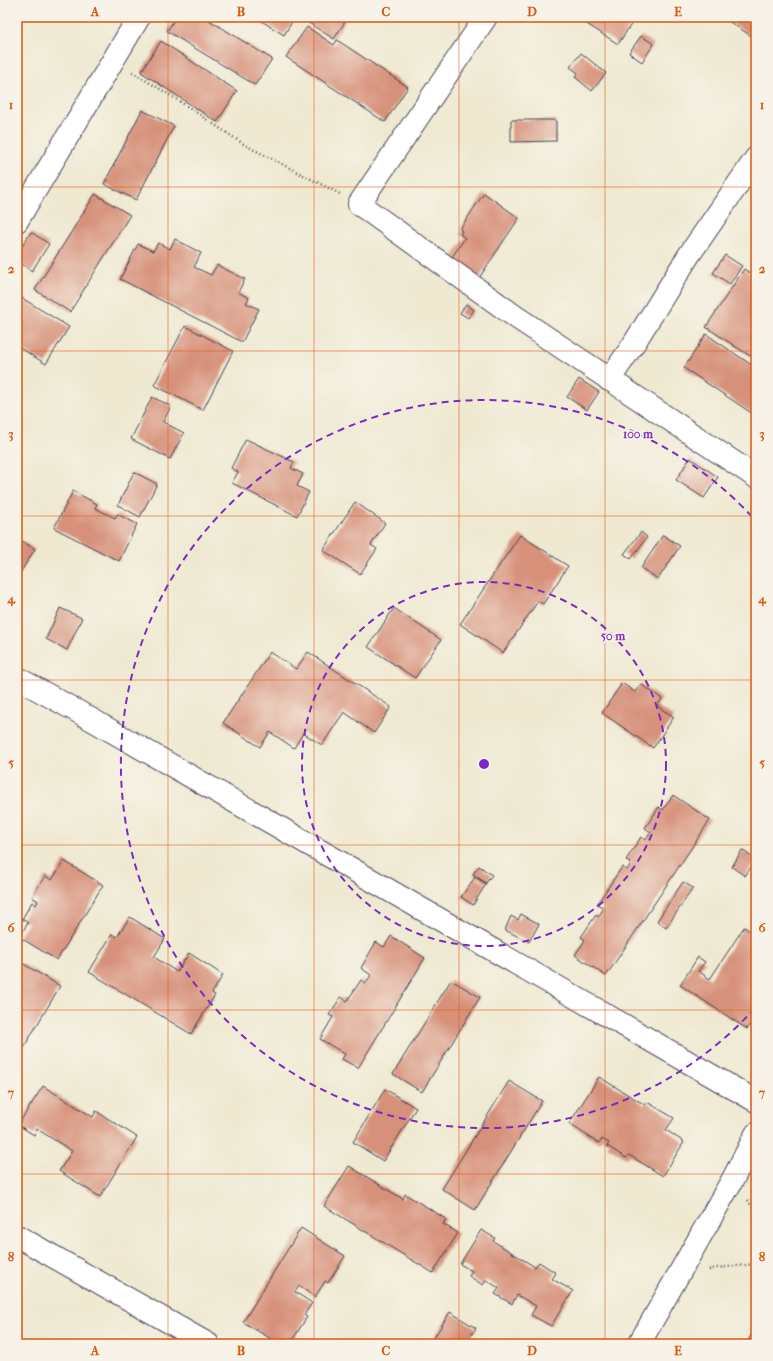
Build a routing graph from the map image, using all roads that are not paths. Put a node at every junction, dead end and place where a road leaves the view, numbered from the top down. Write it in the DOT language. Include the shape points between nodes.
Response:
graph roads {
  1 [pos="139,17"];
  2 [pos="486,17"];
  3 [pos="756,158"];
  4 [pos="17,221"];
  5 [pos="609,380"];
  6 [pos="756,477"];
  7 [pos="17,678"];
  8 [pos="756,1101"];
  9 [pos="756,1134"];
  10 [pos="17,1236"];
  11 [pos="208,1344"];
  12 [pos="639,1344"];
  1 -- 4 [label="street"];
  2 -- 5 [label="street" via="359,204 516,317"];
  3 -- 5 [label="street"];
  5 -- 6 [label="street"];
  7 -- 8 [label="street"];
  9 -- 12 [label="street"];
  10 -- 11 [label="street"];
}
